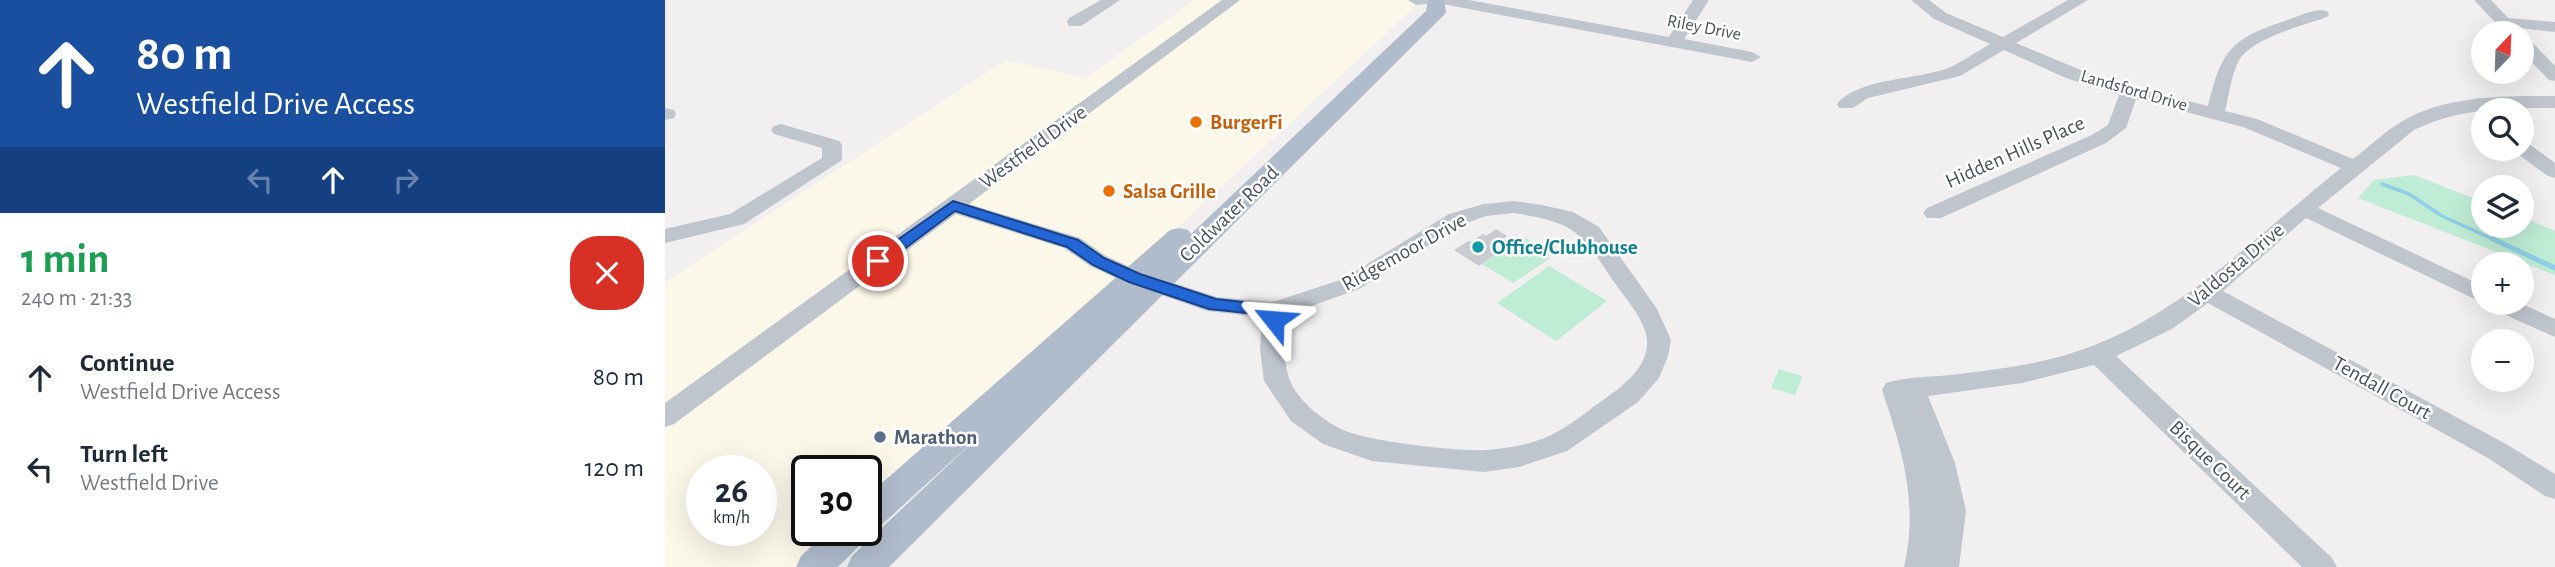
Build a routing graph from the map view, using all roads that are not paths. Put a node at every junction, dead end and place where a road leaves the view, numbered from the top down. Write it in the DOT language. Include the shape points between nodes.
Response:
graph roads {
  1 [pos="1112,0"];
  2 [pos="1232,0"];
  3 [pos="1701,0"];
  4 [pos="1919,0"];
  5 [pos="2080,0"];
  6 [pos="2482,0"];
  7 [pos="1433,1"];
  8 [pos="2321,14"];
  9 [pos="2502,21"];
  10 [pos="1075,22"];
  11 [pos="2555,26"];
  12 [pos="2534,27"];
  13 [pos="1674,42"];
  14 [pos="2004,44"];
  15 [pos="2534,54"];
  16 [pos="1752,57"];
  17 [pos="2555,76"];
  18 [pos="2129,92"];
  19 [pos="2555,102"];
  20 [pos="1846,104"];
  21 [pos="2461,107"];
  22 [pos="2215,114"];
  23 [pos="2471,114"];
  24 [pos="781,130"];
  25 [pos="2534,157"];
  26 [pos="2356,167"];
  27 [pos="2555,172"];
  28 [pos="953,206"];
  29 [pos="2304,209"];
  30 [pos="1934,213"];
  31 [pos="665,236"];
  32 [pos="1146,282"];
  33 [pos="2471,289"];
  34 [pos="2206,292"];
  35 [pos="1274,310"];
  36 [pos="2525,315"];
  37 [pos="2555,329"];
  38 [pos="2098,354"];
  39 [pos="1904,390"];
  40 [pos="665,417"];
  41 [pos="2555,488"];
  42 [pos="882,505"];
  43 [pos="836,546"];
  44 [pos="814,567"];
  45 [pos="865,567"];
  46 [pos="1919,567"];
  47 [pos="1944,567"];
  48 [pos="2322,567"];
  1 -- 10 [label="street"];
  2 -- 28 [label="street, Westfield Drive"];
  3 -- 13 [label="street"];
  4 -- 14 [label="street, Landsford Drive" via="1940,16"];
  5 -- 14 [label="street"];
  6 -- 9 [label="street"];
  7 -- 13 [label="street, Riley Drive"];
  7 -- 32 [label="main road, Coldwater Road" via="1419,9"];
  8 -- 22 [label="street" via="2239,49 2231,58"];
  11 -- 12 [label="street"];
  13 -- 16 [label="street, Riley Drive"];
  14 -- 18 [label="street, Landsford Drive" via="2071,74"];
  14 -- 20 [label="street" via="1954,72 1862,94"];
  15 -- 17 [label="street"];
  18 -- 22 [label="street, Landsford Drive"];
  18 -- 30 [label="street, Hidden Hills Place" via="2116,128 2099,139"];
  19 -- 21 [label="street, Valdosta Drive"];
  21 -- 23 [label="street"];
  21 -- 26 [label="street, Valdosta Drive" via="2407,125"];
  22 -- 26 [label="street, Landsford Drive" via="2276,133"];
  24 -- 31 [label="street" via="832,145 832,160 737,219"];
  25 -- 27 [label="street"];
  26 -- 29 [label="street, Valdosta Drive"];
  28 -- 32 [label="street, Ridgemoor Drive" via="1072,243 1098,261"];
  28 -- 40 [label="street, Westfield Drive"];
  29 -- 33 [label="street"];
  29 -- 34 [label="street, Valdosta Drive"];
  32 -- 35 [label="street, Ridgemoor Drive" via="1215,305"];
  32 -- 42 [label="main road, Coldwater Road"];
  32 -- 45 [label="main road, Coldwater Road"];
  34 -- 38 [label="street, Valdosta Drive" via="2144,334"];
  34 -- 41 [label="street, Tendall Court" via="2497,451"];
  35 -- 35 [label="street, Ridgemoor Drive" via="1272,349 1277,381 1300,414 1332,437 1372,450 1484,461 1558,444 1629,395 1646,378 1659,340 1649,315 1591,232 1566,217 1504,208 1456,219 1351,284"];
  36 -- 37 [label="street"];
  38 -- 39 [label="street, Valdosta Drive" via="1986,381"];
  38 -- 48 [label="street, Bisque Court"];
  39 -- 46 [label="street" via="1927,508"];
  39 -- 47 [label="street" via="1941,463 1952,511"];
  43 -- 44 [label="main road"];
}
